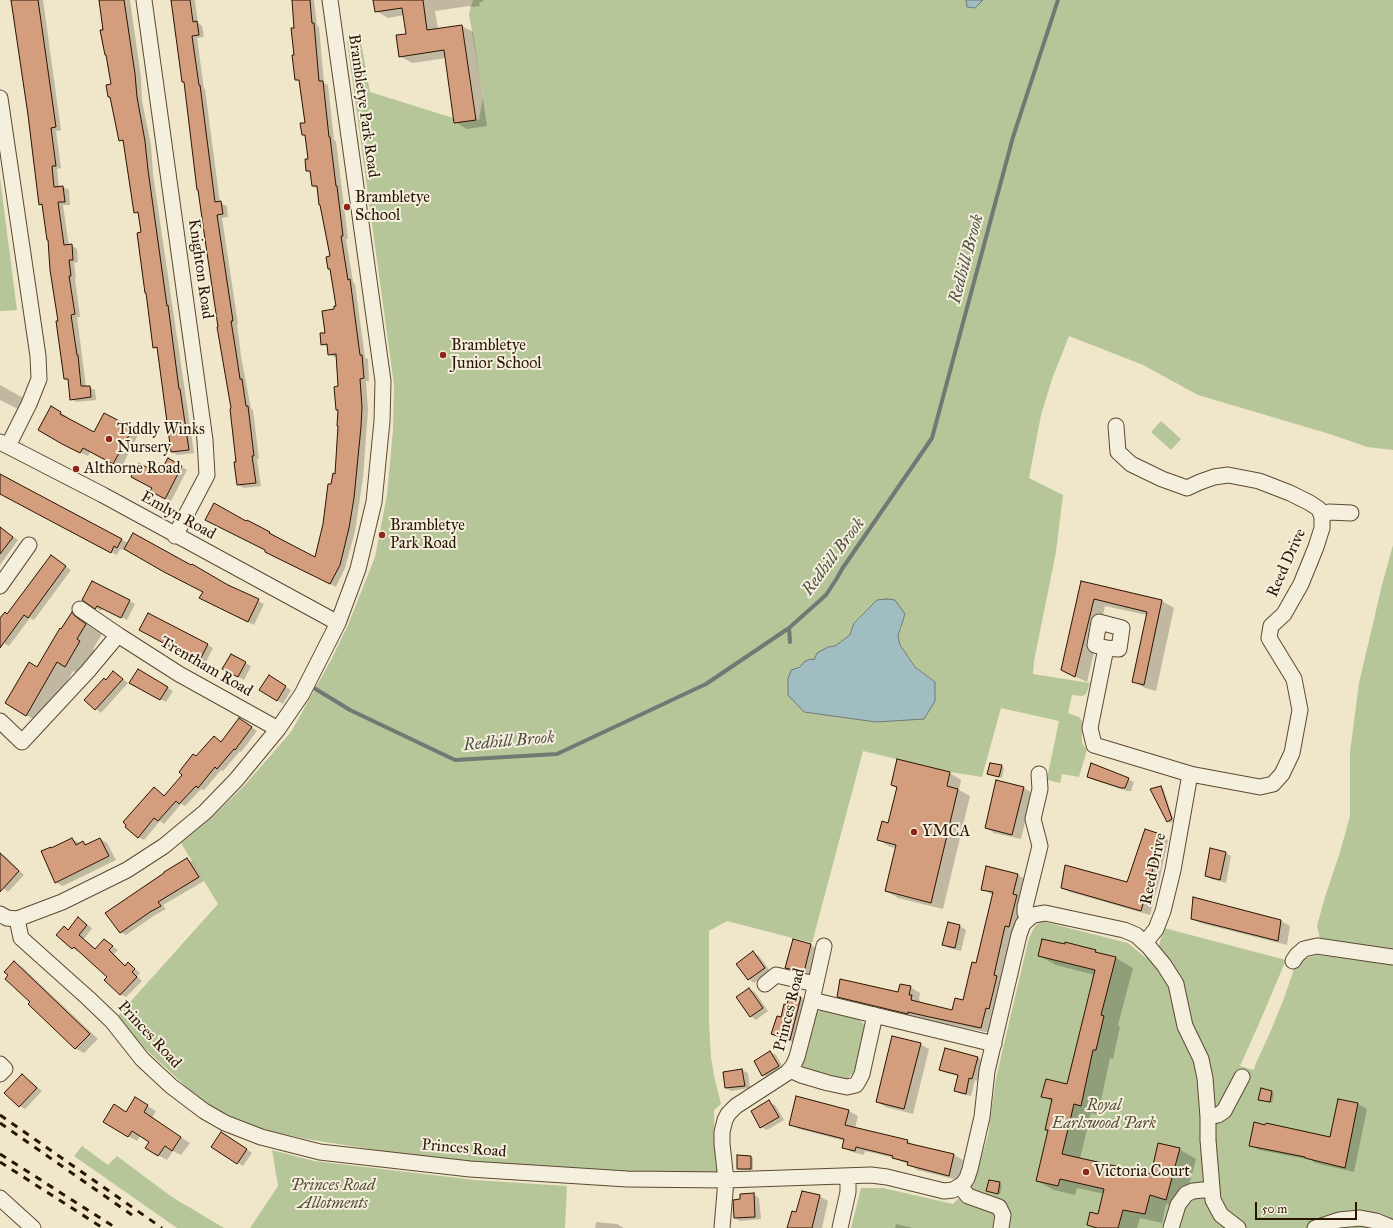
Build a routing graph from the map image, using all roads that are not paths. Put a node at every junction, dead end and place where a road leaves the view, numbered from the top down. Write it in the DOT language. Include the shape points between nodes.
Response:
graph roads {
  1 [pos="144,0"];
  2 [pos="330,0"];
  3 [pos="0,98"];
  4 [pos="1116,426"];
  5 [pos="4,444"];
  6 [pos="1351,513"];
  7 [pos="1322,517"];
  8 [pos="175,536"];
  9 [pos="30,545"];
  10 [pos="0,586"];
  11 [pos="80,608"];
  12 [pos="338,622"];
  13 [pos="118,635"];
  14 [pos="1106,648"];
  15 [pos="0,721"];
  16 [pos="278,729"];
  17 [pos="1039,774"];
  18 [pos="1190,774"];
  19 [pos="0,914"];
  20 [pos="17,919"];
  21 [pos="1028,919"];
  22 [pos="1145,943"];
  23 [pos="824,946"];
  24 [pos="1393,957"];
  25 [pos="1293,961"];
  26 [pos="765,984"];
  27 [pos="815,984"];
  28 [pos="812,1000"];
  29 [pos="875,1015"];
  30 [pos="994,1044"];
  31 [pos="0,1064"];
  32 [pos="790,1070"];
  33 [pos="0,1074"];
  34 [pos="1242,1077"];
  35 [pos="1208,1117"];
  36 [pos="848,1176"];
  37 [pos="726,1180"];
  38 [pos="960,1186"];
  39 [pos="1212,1189"];
  40 [pos="0,1198"];
  41 [pos="34,1228"];
  42 [pos="722,1228"];
  43 [pos="840,1228"];
  44 [pos="1001,1228"];
  45 [pos="1172,1228"];
  46 [pos="1238,1228"];
  47 [pos="1315,1228"];
  48 [pos="1393,1228"];
  1 -- 8 [label="street, Knighton Road" via="205,440 207,475"];
  2 -- 12 [label="street, Brambletye Park Road" via="383,380 382,421 374,502 358,569"];
  3 -- 5 [label="street" via="38,363 38,379 29,404"];
  4 -- 7 [label="street, Reed Drive" via="1118,452 1131,464 1162,479 1187,488 1214,477 1228,475 1258,481 1310,503 1319,509"];
  5 -- 8 [label="street, Emlyn Road"];
  6 -- 7 [label="street, Reed Drive" via="1329,512"];
  7 -- 18 [label="street, Reed Drive" via="1322,528 1301,584 1284,614 1271,626 1269,638 1294,679 1300,710 1292,754 1282,774 1273,784 1260,787"];
  8 -- 12 [label="street, Emlyn Road"];
  9 -- 10 [label="street"];
  11 -- 13 [label="street, Trentham Road"];
  12 -- 16 [label="street, Brambletye Park Road" via="302,694"];
  13 -- 15 [label="street" via="22,742"];
  13 -- 16 [label="street, Trentham Road" via="179,674"];
  14 -- 18 [label="street, Reed Drive" via="1090,728 1094,745"];
  16 -- 20 [label="street, Brambletye Park Road" via="236,780 205,812 164,846 127,870 62,902"];
  17 -- 21 [label="street" via="1039,792 1033,819 1040,846 1025,907"];
  18 -- 22 [label="street, Reed Drive" via="1163,911 1156,930"];
  19 -- 20 [label="street"];
  20 -- 37 [label="street, Princes Road" via="21,938 112,1021 142,1059 171,1086 225,1123 262,1137 320,1152 470,1169 627,1179"];
  21 -- 22 [label="street" via="1038,914 1051,913 1124,930 1136,935"];
  21 -- 30 [label="street" via="1019,935"];
  22 -- 35 [label="street" via="1176,984 1185,1026 1198,1051 1203,1068"];
  23 -- 27 [label="street, Princes Road"];
  24 -- 25 [label="street" via="1317,946 1304,949"];
  26 -- 27 [label="street" via="776,975"];
  27 -- 28 [label="street, Princes Road"];
  28 -- 29 [label="street"];
  28 -- 32 [label="street, Princes Road" via="795,1063"];
  29 -- 30 [label="street"];
  29 -- 32 [label="street" via="862,1074 856,1085 847,1087 828,1083"];
  30 -- 38 [label="street" via="972,1159 967,1178"];
  31 -- 33 [label="street" via="5,1069"];
  32 -- 37 [label="street, Princes Road" via="728,1114 721,1138"];
  34 -- 35 [label="street" via="1224,1111"];
  35 -- 39 [label="street"];
  36 -- 37 [label="street"];
  36 -- 38 [label="street" via="887,1177 944,1190"];
  36 -- 43 [label="street" via="848,1192"];
  37 -- 42 [label="street"];
  38 -- 44 [label="street" via="968,1196 1000,1208 1003,1215"];
  39 -- 45 [label="street" via="1186,1194 1178,1205"];
  39 -- 46 [label="street" via="1218,1211"];
  40 -- 41 [label="street"];
  47 -- 48 [label="street" via="1330,1222 1354,1218 1371,1220"];
}
